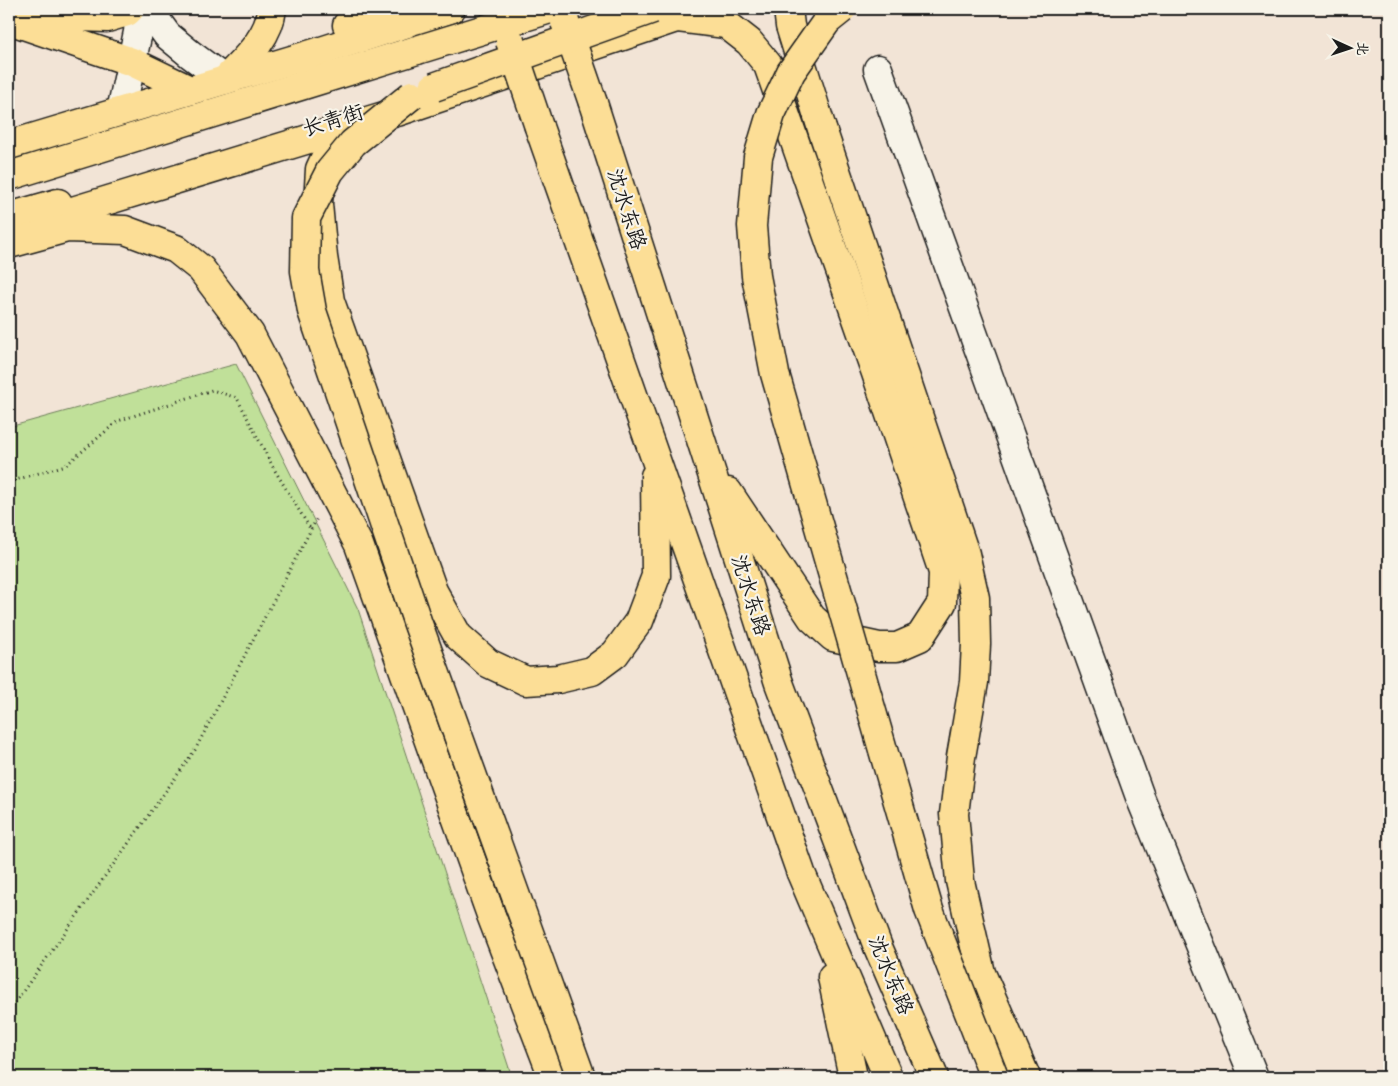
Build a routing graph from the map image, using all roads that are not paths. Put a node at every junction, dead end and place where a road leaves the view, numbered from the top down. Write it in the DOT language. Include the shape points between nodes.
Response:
graph roads {
  1 [pos="130,9"];
  2 [pos="140,9"];
  3 [pos="148,9"];
  4 [pos="272,9"];
  5 [pos="388,9"];
  6 [pos="451,9"];
  7 [pos="499,9"];
  8 [pos="550,9"];
  9 [pos="560,9"];
  10 [pos="705,9"];
  11 [pos="788,9"];
  12 [pos="842,9"];
  13 [pos="666,13"];
  14 [pos="9,15"];
  15 [pos="9,20"];
  16 [pos="132,62"];
  17 [pos="878,69"];
  18 [pos="225,80"];
  19 [pos="190,90"];
  20 [pos="412,95"];
  21 [pos="121,111"];
  22 [pos="338,130"];
  23 [pos="9,145"];
  24 [pos="9,176"];
  25 [pos="9,217"];
  26 [pos="9,236"];
  27 [pos="9,244"];
  28 [pos="654,454"];
  29 [pos="708,462"];
  30 [pos="818,912"];
  31 [pos="553,1077"];
  32 [pos="581,1077"];
  33 [pos="853,1077"];
  34 [pos="888,1077"];
  35 [pos="934,1077"];
  36 [pos="994,1077"];
  37 [pos="1026,1077"];
  38 [pos="1254,1077"];
  1 -- 14 [label="highway" via="107,18"];
  2 -- 16 [label="street"];
  3 -- 18 [label="street" via="167,34"];
  4 -- 18 [label="highway" via="258,46"];
  5 -- 18 [label="highway"];
  6 -- 18 [label="highway"];
  7 -- 28 [label="highway, 沈水东路, bridge"];
  8 -- 24 [label="highway, 长青街, bridge"];
  9 -- 29 [label="highway, 沈水东路, bridge"];
  10 -- 13 [label="highway"];
  11 -- 37 [label="highway" via="790,26 822,129 965,554 975,598 974,682 954,814 960,882 981,972"];
  12 -- 36 [label="highway, bridge" via="827,21 791,72 771,114 758,157 752,226 756,276 775,374 929,910"];
  13 -- 20 [label="highway, 长青街, bridge"];
  13 -- 22 [label="highway" via="397,112"];
  13 -- 29 [label="highway" via="726,24 749,42 768,64 943,572 942,603 920,637 897,647 879,647 833,637 812,618"];
  15 -- 16 [label="highway"];
  16 -- 19 [label="highway"];
  16 -- 21 [label="street"];
  17 -- 38 [label="street" via="1140,797"];
  18 -- 19 [label="highway"];
  19 -- 21 [label="highway"];
  20 -- 25 [label="highway, 长青街"];
  20 -- 32 [label="highway, bridge" via="353,143 330,171 306,218 306,271 312,311 418,624"];
  21 -- 23 [label="highway"];
  22 -- 26 [label="highway" via="45,219"];
  22 -- 28 [label="highway" via="320,169 318,204 330,301 433,592 458,636 488,663 526,681 558,679 592,670 614,654 639,621 656,576"];
  27 -- 31 [label="highway" via="67,228 125,230 176,249 201,269 250,334 360,545 491,915"];
  28 -- 30 [label="highway, 沈水东路" via="801,874"];
  29 -- 35 [label="highway, 沈水东路" via="779,683 878,947"];
  30 -- 33 [label="highway"];
  30 -- 34 [label="highway, 沈水东路"];
}
